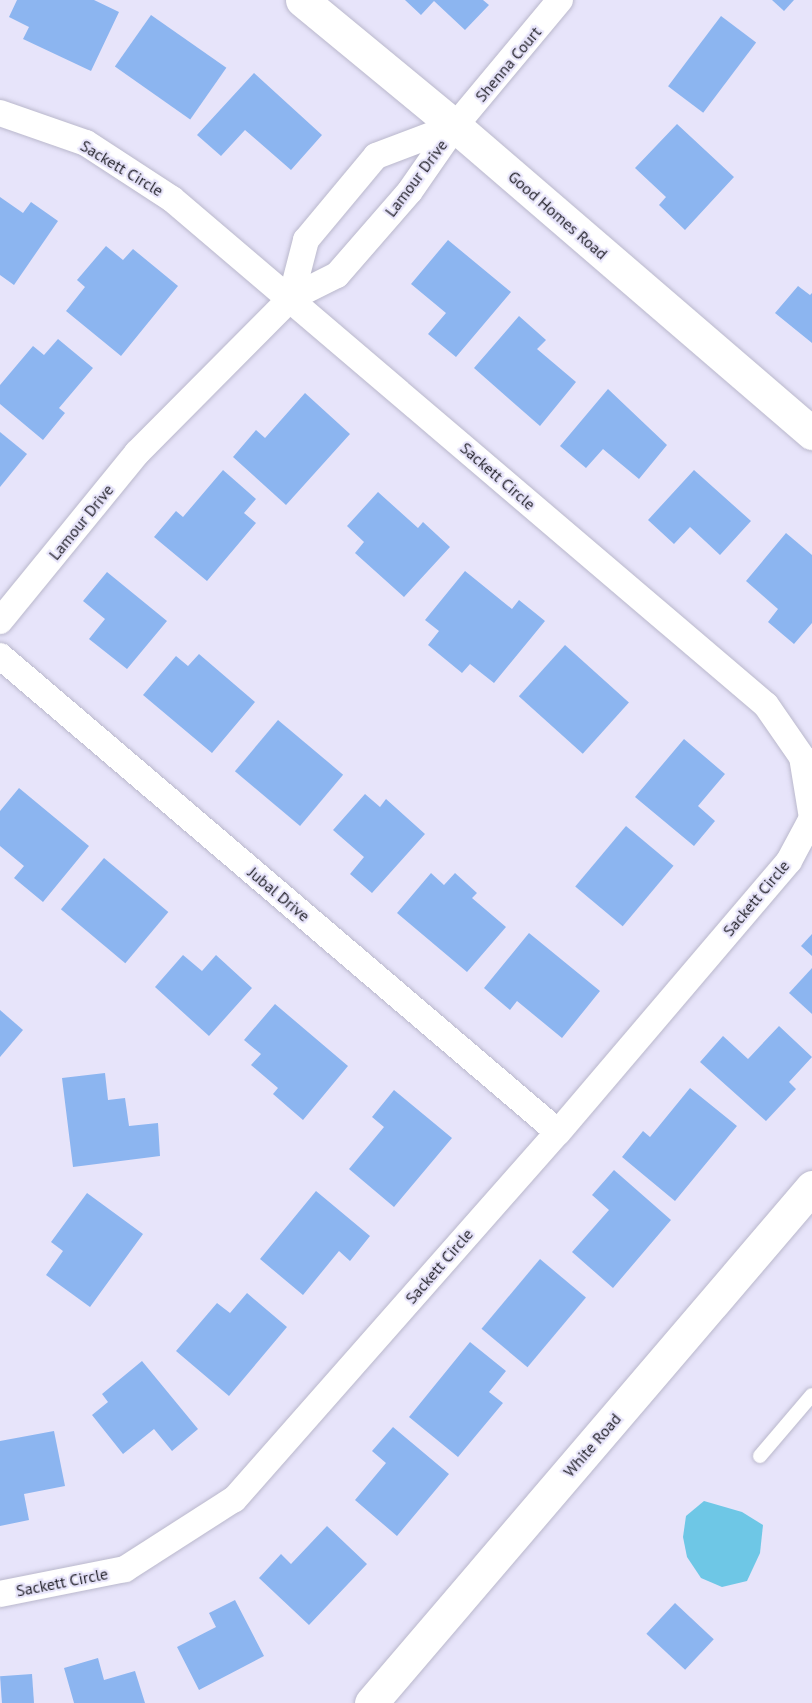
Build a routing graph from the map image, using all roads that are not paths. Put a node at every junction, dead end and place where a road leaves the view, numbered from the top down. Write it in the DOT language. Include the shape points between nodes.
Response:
graph roads {
  1 [pos="302,0"];
  2 [pos="560,0"];
  3 [pos="0,113"];
  4 [pos="455,126"];
  5 [pos="291,298"];
  6 [pos="812,433"];
  7 [pos="0,621"];
  8 [pos="0,656"];
  9 [pos="558,1132"];
  10 [pos="812,1187"];
  11 [pos="812,1395"];
  12 [pos="760,1456"];
  13 [pos="0,1594"];
  14 [pos="371,1703"];
  1 -- 4 [label="street, Good Homes Road"];
  2 -- 4 [label="street, Shenna Court"];
  3 -- 5 [label="street, Sackett Circle" via="86,144 172,199"];
  4 -- 5 [label="street, Lamour Drive" via="410,190 337,274"];
  4 -- 5 [label="street, Lamour Drive" via="376,156 306,240"];
  4 -- 6 [label="street, Good Homes Road"];
  5 -- 7 [label="street, Lamour Drive" via="137,453"];
  5 -- 9 [label="street, Sackett Circle" via="766,705 802,757 812,818 789,861"];
  8 -- 9 [label="street, Jubal Drive"];
  9 -- 13 [label="street, Sackett Circle" via="234,1499 125,1569"];
  10 -- 14 [label="street, White Road"];
  11 -- 12 [label="lane"];
}
